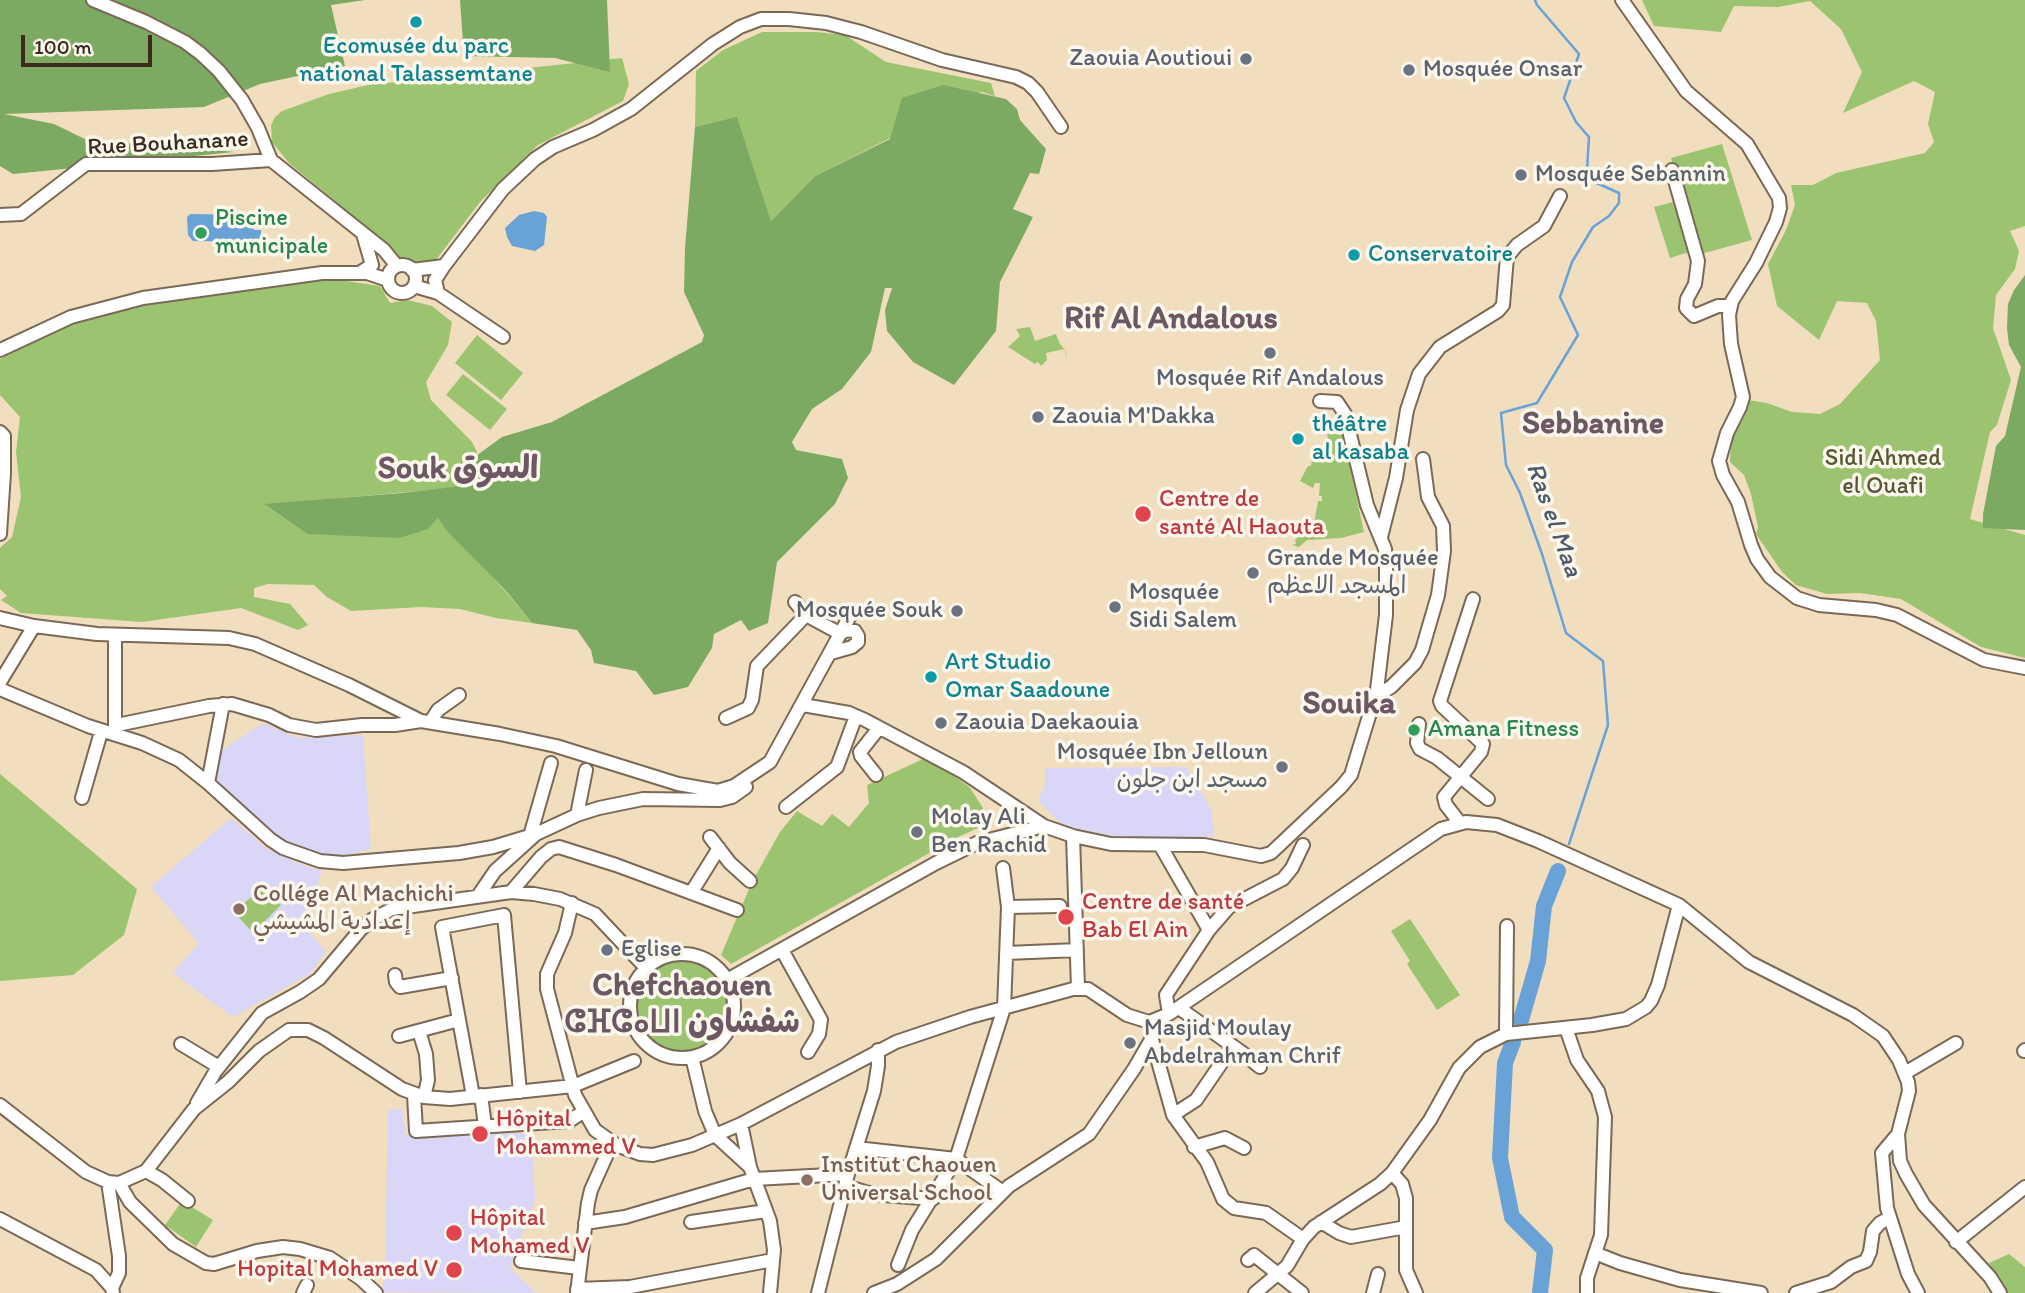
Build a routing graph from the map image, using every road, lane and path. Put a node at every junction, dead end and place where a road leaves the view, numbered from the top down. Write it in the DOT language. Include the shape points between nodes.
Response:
graph roads {
  1 [pos="93,0"];
  2 [pos="1622,0"];
  3 [pos="1061,127"];
  4 [pos="271,160"];
  5 [pos="1672,170"];
  6 [pos="1560,195"];
  7 [pos="0,215"];
  8 [pos="363,234"];
  9 [pos="397,266"];
  10 [pos="444,266"];
  11 [pos="412,270"];
  12 [pos="359,273"];
  13 [pos="388,280"];
  14 [pos="414,286"];
  15 [pos="438,292"];
  16 [pos="1731,306"];
  17 [pos="503,337"];
  18 [pos="0,349"];
  19 [pos="1320,401"];
  20 [pos="0,432"];
  21 [pos="1423,458"];
  22 [pos="2,473"];
  23 [pos="0,534"];
  24 [pos="1381,537"];
  25 [pos="1473,599"];
  26 [pos="794,602"];
  27 [pos="851,614"];
  28 [pos="806,615"];
  29 [pos="0,618"];
  30 [pos="34,626"];
  31 [pos="842,632"];
  32 [pos="115,635"];
  33 [pos="831,653"];
  34 [pos="2025,668"];
  35 [pos="0,682"];
  36 [pos="0,689"];
  37 [pos="1377,690"];
  38 [pos="458,695"];
  39 [pos="223,704"];
  40 [pos="803,705"];
  41 [pos="856,716"];
  42 [pos="726,719"];
  43 [pos="426,721"];
  44 [pos="1419,724"];
  45 [pos="879,728"];
  46 [pos="116,730"];
  47 [pos="102,732"];
  48 [pos="551,763"];
  49 [pos="767,764"];
  50 [pos="586,770"];
  51 [pos="876,775"];
  52 [pos="1461,776"];
  53 [pos="208,783"];
  54 [pos="82,798"];
  55 [pos="1488,799"];
  56 [pos="786,807"];
  57 [pos="577,815"];
  58 [pos="1460,823"];
  59 [pos="1044,826"];
  60 [pos="533,835"];
  61 [pos="1073,836"];
  62 [pos="710,837"];
  63 [pos="1160,845"];
  64 [pos="1303,845"];
  65 [pos="719,848"];
  66 [pos="1003,868"];
  67 [pos="750,881"];
  68 [pos="511,892"];
  69 [pos="691,893"];
  70 [pos="478,896"];
  71 [pos="572,904"];
  72 [pos="1679,905"];
  73 [pos="1060,906"];
  74 [pos="1008,907"];
  75 [pos="737,910"];
  76 [pos="1507,926"];
  77 [pos="1209,930"];
  78 [pos="782,950"];
  79 [pos="1077,950"];
  80 [pos="1007,953"];
  81 [pos="646,969"];
  82 [pos="395,975"];
  83 [pos="452,978"];
  84 [pos="727,980"];
  85 [pos="1078,988"];
  86 [pos="1004,1008"];
  87 [pos="1174,1011"];
  88 [pos="459,1020"];
  89 [pos="1149,1022"];
  90 [pos="1566,1028"];
  91 [pos="419,1031"];
  92 [pos="1506,1034"];
  93 [pos="398,1036"];
  94 [pos="1152,1038"];
  95 [pos="1956,1043"];
  96 [pos="181,1044"];
  97 [pos="1233,1046"];
  98 [pos="878,1050"];
  99 [pos="808,1052"];
  100 [pos="692,1056"];
  101 [pos="634,1061"];
  102 [pos="1260,1067"];
  103 [pos="216,1071"];
  104 [pos="1905,1073"];
  105 [pos="228,1082"];
  106 [pos="573,1086"];
  107 [pos="520,1092"];
  108 [pos="419,1096"];
  109 [pos="477,1096"];
  110 [pos="0,1105"];
  111 [pos="194,1109"];
  112 [pos="583,1112"];
  113 [pos="1172,1115"];
  114 [pos="741,1124"];
  115 [pos="485,1126"];
  116 [pos="1898,1134"];
  117 [pos="715,1135"];
  118 [pos="612,1143"];
  119 [pos="1194,1147"];
  120 [pos="856,1148"];
  121 [pos="1244,1148"];
  122 [pos="956,1159"];
  123 [pos="146,1171"];
  124 [pos="752,1173"];
  125 [pos="1392,1173"];
  126 [pos="846,1180"];
  127 [pos="113,1182"];
  128 [pos="2025,1187"];
  129 [pos="1003,1192"];
  130 [pos="933,1199"];
  131 [pos="188,1201"];
  132 [pos="766,1211"];
  133 [pos="1889,1218"];
  134 [pos="0,1219"];
  135 [pos="691,1222"];
  136 [pos="1321,1222"];
  137 [pos="585,1223"];
  138 [pos="1406,1227"];
  139 [pos="1303,1239"];
  140 [pos="1956,1242"];
  141 [pos="1595,1253"];
  142 [pos="773,1260"];
  143 [pos="1248,1260"];
  144 [pos="521,1261"];
  145 [pos="898,1265"];
  146 [pos="579,1268"];
  147 [pos="1378,1274"];
  148 [pos="1278,1276"];
  149 [pos="112,1291"];
  150 [pos="577,1291"];
  151 [pos="376,1293"];
  152 [pos="770,1293"];
  153 [pos="818,1293"];
  154 [pos="874,1293"];
  155 [pos="1255,1293"];
  156 [pos="1302,1293"];
  157 [pos="1373,1293"];
  158 [pos="1416,1293"];
  159 [pos="1587,1293"];
  160 [pos="1761,1293"];
  161 [pos="1796,1293"];
  162 [pos="1918,1293"];
  163 [pos="2000,1293"];
  1 -- 4 [label="street" via="146,22 201,54 242,100"];
  2 -- 16 [label="street" via="1686,91 1747,144 1779,198 1776,222"];
  3 -- 10 [label="street" via="1037,92 1016,77 943,60 826,23 761,19 713,44 631,109 535,159 503,189"];
  4 -- 7 [label="street, Rue Bouhanane" via="86,164 21,214"];
  4 -- 8 [label="street"];
  5 -- 16 [label="street" via="1698,261 1686,308 1694,316"];
  6 -- 24 [label="street" via="1544,226 1507,257 1503,305 1498,312 1440,347 1419,374 1407,410"];
  8 -- 9 [label="street"];
  8 -- 12 [label="street" via="372,265"];
  9 -- 11 [label="street"];
  9 -- 13 [label="street"];
  10 -- 11 [label="street"];
  10 -- 15 [label="street" via="436,280"];
  11 -- 14 [label="street"];
  12 -- 13 [label="street"];
  12 -- 18 [label="street" via="302,275 112,305 45,327"];
  13 -- 14 [label="street" via="399,293"];
  14 -- 15 [label="street"];
  15 -- 17 [label="street"];
  16 -- 34 [label="street" via="1729,330 1743,397 1719,461 1757,559 1770,577 1797,598 1897,615 1984,660"];
  19 -- 24 [label="street" via="1337,402 1345,414 1367,505"];
  20 -- 22 [label="street" via="4,436"];
  21 -- 37 [label="street" via="1428,497 1443,526 1438,594 1415,663 1391,687"];
  22 -- 23 [label="street"];
  24 -- 37 [label="street" via="1386,615"];
  25 -- 52 [label="street" via="1440,701 1483,744"];
  26 -- 28 [label="street"];
  27 -- 31 [label="street"];
  28 -- 31 [label="street"];
  28 -- 42 [label="street" via="757,666 748,708"];
  29 -- 30 [label="street"];
  30 -- 32 [label="street"];
  30 -- 35 [label="street"];
  31 -- 33 [label="street"];
  31 -- 33 [label="street" via="855,631 858,642"];
  32 -- 43 [label="street" via="209,636 255,644"];
  32 -- 46 [label="street"];
  33 -- 40 [label="street"];
  36 -- 47 [label="street"];
  37 -- 63 [label="street" via="1351,775 1271,853 1261,856 1203,845"];
  38 -- 43 [label="street"];
  39 -- 43 [label="street" via="247,707 289,725 316,730"];
  39 -- 46 [label="street"];
  39 -- 53 [label="street"];
  40 -- 41 [label="street"];
  40 -- 49 [label="street"];
  41 -- 45 [label="street"];
  41 -- 56 [label="street" via="836,766"];
  43 -- 49 [label="street" via="556,746 710,791 727,789"];
  44 -- 52 [label="street" via="1418,748"];
  45 -- 51 [label="street" via="860,752"];
  45 -- 59 [label="street" via="962,772"];
  46 -- 47 [label="street"];
  46 -- 53 [label="street" via="179,760"];
  47 -- 54 [label="street"];
  48 -- 60 [label="street"];
  49 -- 57 [label="street" via="761,776 732,797 643,799"];
  50 -- 57 [label="street"];
  52 -- 55 [label="street"];
  52 -- 58 [label="street" via="1444,800"];
  53 -- 60 [label="street" via="271,840 320,861 459,853"];
  57 -- 60 [label="street"];
  58 -- 72 [label="street" via="1497,825"];
  58 -- 87 [label="street" via="1415,845"];
  59 -- 61 [label="street"];
  59 -- 78 [label="street" via="960,850"];
  60 -- 70 [label="street" via="495,871"];
  61 -- 63 [label="street" via="1111,844"];
  61 -- 79 [label="street"];
  62 -- 65 [label="street"];
  63 -- 77 [label="street"];
  64 -- 77 [label="street" via="1283,879 1229,907"];
  65 -- 67 [label="street"];
  65 -- 69 [label="street"];
  66 -- 74 [label="street"];
  68 -- 69 [label="street" via="541,857 559,847"];
  68 -- 70 [label="street"];
  68 -- 71 [label="street"];
  69 -- 75 [label="street"];
  70 -- 103 [label="street" via="392,909 373,919 319,979 262,1013"];
  71 -- 81 [label="street" via="595,914"];
  71 -- 106 [label="street" via="547,974 547,989"];
  72 -- 90 [label="street" via="1658,985 1646,1007 1626,1019"];
  72 -- 104 [label="street" via="1749,962 1871,1026 1892,1049"];
  73 -- 74 [label="street"];
  74 -- 80 [label="street"];
  76 -- 92 [label="street"];
  77 -- 87 [label="street" via="1166,995"];
  78 -- 84 [label="street"];
  78 -- 99 [label="street" via="821,1020"];
  79 -- 80 [label="street"];
  79 -- 85 [label="street"];
  80 -- 86 [label="street"];
  81 -- 84 [label="street" via="665,957 686,954 706,960"];
  81 -- 100 [label="street" via="635,984 631,1003 637,1031 657,1051 674,1057"];
  82 -- 83 [label="street" via="400,986"];
  83 -- 88 [label="street"];
  83 -- 107 [label="street" via="442,927 504,915"];
  84 -- 100 [label="street" via="734,1008 728,1030 713,1047"];
  85 -- 86 [label="street"];
  85 -- 89 [label="street"];
  86 -- 98 [label="street"];
  86 -- 122 [label="street"];
  87 -- 89 [label="street"];
  87 -- 97 [label="street"];
  88 -- 91 [label="street"];
  88 -- 109 [label="street"];
  89 -- 94 [label="street"];
  90 -- 92 [label="street"];
  90 -- 141 [label="street" via="1579,1065 1598,1091 1605,1117 1601,1229"];
  91 -- 93 [label="street"];
  91 -- 108 [label="street" via="428,1080"];
  92 -- 125 [label="street" via="1466,1059"];
  94 -- 113 [label="street"];
  94 -- 129 [label="street" via="1089,1134"];
  95 -- 104 [label="street"];
  96 -- 103 [label="street"];
  97 -- 102 [label="street"];
  97 -- 113 [label="street" via="1196,1100"];
  98 -- 114 [label="street"];
  98 -- 120 [label="street" via="877,1079"];
  100 -- 117 [label="street"];
  101 -- 106 [label="street"];
  103 -- 105 [label="street" via="218,1082"];
  103 -- 111 [label="street"];
  104 -- 116 [label="street" via="1909,1091"];
  105 -- 108 [label="street" via="280,1035 300,1029 324,1038"];
  105 -- 111 [label="street"];
  106 -- 107 [label="street"];
  106 -- 112 [label="street"];
  107 -- 109 [label="street"];
  108 -- 109 [label="street"];
  108 -- 115 [label="street" via="416,1131"];
  109 -- 115 [label="street"];
  110 -- 127 [label="street" via="86,1172"];
  111 -- 123 [label="street"];
  112 -- 115 [label="street" via="569,1121"];
  112 -- 118 [label="street" via="595,1130"];
  113 -- 119 [label="street"];
  114 -- 117 [label="street"];
  114 -- 124 [label="street"];
  116 -- 133 [label="street" via="1884,1149 1882,1160"];
  116 -- 140 [label="street" via="1900,1161 1915,1191"];
  117 -- 118 [label="street" via="653,1155"];
  117 -- 124 [label="street"];
  118 -- 137 [label="street" via="591,1190"];
  119 -- 121 [label="street" via="1226,1138"];
  119 -- 139 [label="street" via="1207,1162 1227,1205 1266,1213"];
  120 -- 122 [label="street"];
  120 -- 126 [label="street"];
  122 -- 129 [label="street"];
  122 -- 130 [label="street"];
  123 -- 127 [label="street"];
  123 -- 131 [label="street"];
  124 -- 126 [label="street"];
  124 -- 132 [label="street"];
  124 -- 137 [label="street" via="625,1217"];
  125 -- 136 [label="street"];
  125 -- 138 [label="street" via="1404,1191"];
  126 -- 130 [label="street" via="872,1194"];
  126 -- 153 [label="street"];
  127 -- 149 [label="street" via="119,1273"];
  127 -- 151 [label="street" via="173,1244 205,1263 283,1247 300,1249 330,1258"];
  128 -- 140 [label="street"];
  129 -- 154 [label="street" via="936,1259"];
  130 -- 145 [label="street" via="912,1230"];
  132 -- 135 [label="street"];
  132 -- 142 [label="street"];
  133 -- 161 [label="street" via="1873,1231 1866,1261 1831,1282"];
  133 -- 162 [label="street"];
  134 -- 149 [label="street" via="96,1270"];
  136 -- 138 [label="street" via="1351,1237"];
  136 -- 139 [label="street"];
  137 -- 146 [label="street"];
  138 -- 158 [label="street" via="1406,1270"];
  139 -- 148 [label="street"];
  140 -- 163 [label="street"];
  141 -- 159 [label="street"];
  141 -- 160 [label="street" via="1680,1280"];
  142 -- 150 [label="street"];
  142 -- 152 [label="street"];
  143 -- 148 [label="street" via="1254,1255"];
  144 -- 146 [label="street"];
  146 -- 150 [label="street"];
  147 -- 157 [label="street"];
  148 -- 155 [label="street"];
  148 -- 156 [label="street"];
}
